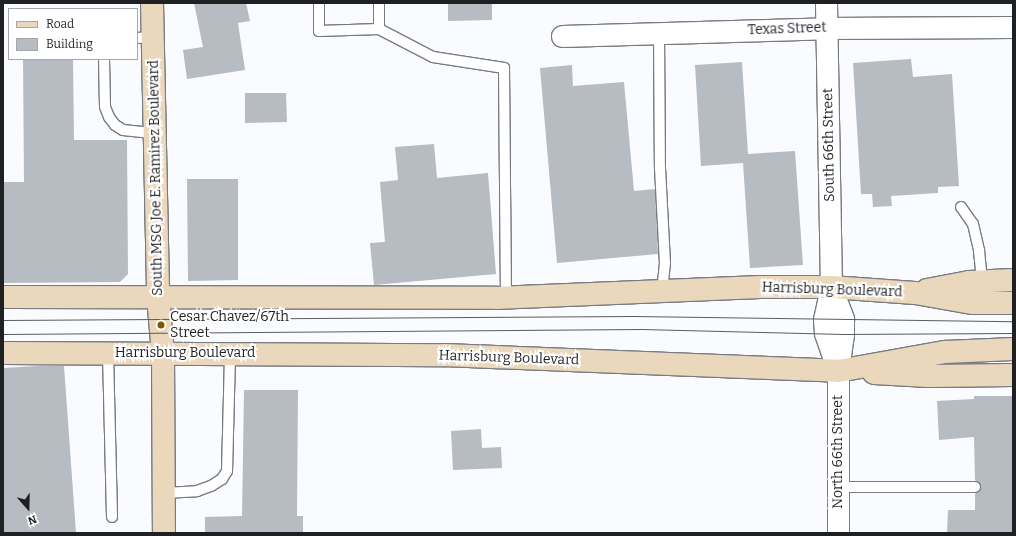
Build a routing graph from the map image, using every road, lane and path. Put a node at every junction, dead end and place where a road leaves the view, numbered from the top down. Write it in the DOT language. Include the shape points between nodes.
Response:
graph roads {
  1 [pos="152,3"];
  2 [pos="319,3"];
  3 [pos="379,3"];
  4 [pos="826,3"];
  5 [pos="379,28"];
  6 [pos="827,28"];
  7 [pos="1013,28"];
  8 [pos="659,33"];
  9 [pos="562,36"];
  10 [pos="145,37"];
  11 [pos="104,60"];
  12 [pos="154,133"];
  13 [pos="961,207"];
  14 [pos="1013,280"];
  15 [pos="982,281"];
  16 [pos="831,287"];
  17 [pos="662,291"];
  18 [pos="915,293"];
  19 [pos="3,297"];
  20 [pos="506,297"];
  21 [pos="158,298"];
  22 [pos="1013,303"];
  23 [pos="1013,349"];
  24 [pos="3,353"];
  25 [pos="108,353"];
  26 [pos="163,353"];
  27 [pos="230,354"];
  28 [pos="838,371"];
  29 [pos="1013,375"];
  30 [pos="839,487"];
  31 [pos="975,487"];
  32 [pos="164,492"];
  33 [pos="112,517"];
  34 [pos="164,533"];
  35 [pos="838,533"];
  1 -- 10 [label="main road, South MSG Joe E. Ramirez Boulevard"];
  2 -- 5 [label="lane" via="319,31"];
  3 -- 5 [label="lane"];
  4 -- 6 [label="street, South 66th Street"];
  5 -- 20 [label="lane" via="433,57 504,68"];
  6 -- 7 [label="street, Texas Street"];
  6 -- 8 [label="street, Texas Street"];
  6 -- 16 [label="street, South 66th Street"];
  8 -- 9 [label="street, Texas Street"];
  8 -- 17 [label="lane" via="660,168 665,263"];
  10 -- 12 [label="main road, South MSG Joe E. Ramirez Boulevard"];
  11 -- 12 [label="lane" via="105,107 109,117 123,130"];
  12 -- 21 [label="main road, South MSG Joe E. Ramirez Boulevard"];
  13 -- 15 [label="lane" via="973,224 980,250"];
  14 -- 15 [label="main road"];
  15 -- 18 [label="main road"];
  16 -- 17 [label="main road, Harrisburg Boulevard"];
  16 -- 18 [label="main road, Harrisburg Boulevard"];
  16 -- 28 [label="street, South 66th Street" via="843,319"];
  17 -- 20 [label="main road, Harrisburg Boulevard"];
  18 -- 22 [label="main road, Harrisburg Boulevard" via="973,303"];
  19 -- 21 [label="main road, Harrisburg Boulevard"];
  20 -- 21 [label="main road, Harrisburg Boulevard"];
  21 -- 26 [label="main road, South MSG Joe E. Ramirez Boulevard"];
  23 -- 28 [label="main road, Harrisburg Boulevard" via="945,352"];
  24 -- 25 [label="main road, Harrisburg Boulevard"];
  25 -- 26 [label="main road, Harrisburg Boulevard"];
  25 -- 33 [label="lane"];
  26 -- 27 [label="main road, Harrisburg Boulevard"];
  26 -- 32 [label="main road, South MSG Joe E. Ramirez Boulevard"];
  27 -- 28 [label="main road, Harrisburg Boulevard" via="444,355"];
  27 -- 32 [label="lane" via="227,471 222,479 211,486 196,490"];
  28 -- 29 [label="main road" via="928,376"];
  28 -- 30 [label="street, North 66th Street"];
  30 -- 31 [label="lane"];
  30 -- 35 [label="street, North 66th Street"];
  32 -- 34 [label="main road, South MSG Joe E. Ramirez Boulevard"];
}
